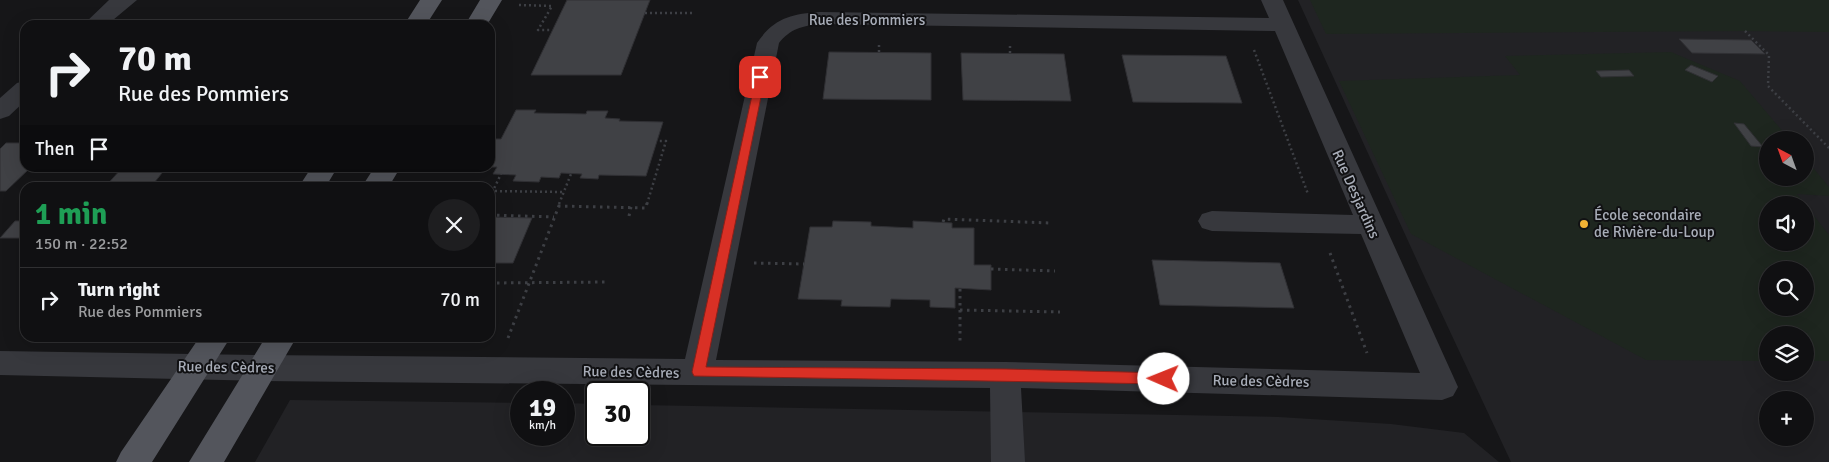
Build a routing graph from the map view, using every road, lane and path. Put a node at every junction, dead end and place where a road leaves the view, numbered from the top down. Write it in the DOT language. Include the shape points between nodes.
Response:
graph roads {
  1 [pos="126,0"];
  2 [pos="431,0"];
  3 [pos="491,0"];
  4 [pos="1272,0"];
  5 [pos="515,5"];
  6 [pos="645,13"];
  7 [pos="695,13"];
  8 [pos="100,20"];
  9 [pos="418,20"];
  10 [pos="479,20"];
  11 [pos="1245,24"];
  12 [pos="1282,25"];
  13 [pos="552,30"];
  14 [pos="1745,31"];
  15 [pos="20,93"];
  16 [pos="0,111"];
  17 [pos="657,141"];
  18 [pos="1829,148"];
  19 [pos="500,174"];
  20 [pos="571,174"];
  21 [pos="495,183"];
  22 [pos="495,191"];
  23 [pos="564,192"];
  24 [pos="558,206"];
  25 [pos="631,208"];
  26 [pos="495,215"];
  27 [pos="629,216"];
  28 [pos="554,217"];
  29 [pos="1212,220"];
  30 [pos="943,222"];
  31 [pos="1050,223"];
  32 [pos="1319,223"];
  33 [pos="1370,225"];
  34 [pos="721,263"];
  35 [pos="804,264"];
  36 [pos="991,269"];
  37 [pos="1055,271"];
  38 [pos="608,282"];
  39 [pos="495,283"];
  40 [pos="529,283"];
  41 [pos="960,289"];
  42 [pos="960,310"];
  43 [pos="1060,312"];
  44 [pos="212,342"];
  45 [pos="278,342"];
  46 [pos="506,343"];
  47 [pos="1363,344"];
  48 [pos="961,352"];
  49 [pos="0,363"];
  50 [pos="196,367"];
  51 [pos="262,368"];
  52 [pos="698,372"];
  53 [pos="1005,375"];
  54 [pos="1442,387"];
  55 [pos="133,462"];
  56 [pos="206,462"];
  57 [pos="1008,462"];
  1 -- 8 [label="street"];
  2 -- 9 [label="main road"];
  3 -- 10 [label="main road"];
  4 -- 12 [label="street, Rue Desjardins"];
  5 -- 13 [label="path" via="552,6 538,30"];
  6 -- 7 [label="path"];
  11 -- 12 [label="street, Rue des Pommiers"];
  11 -- 32 [label="path"];
  11 -- 34 [label="street, Rue des Pommiers" via="820,18 787,24 776,31 768,43"];
  12 -- 33 [label="street, Rue Desjardins"];
  14 -- 18 [label="path" via="1769,56 1768,86"];
  15 -- 16 [label="street"];
  17 -- 25 [label="path" via="666,141 646,208"];
  19 -- 21 [label="path"];
  20 -- 23 [label="path"];
  22 -- 23 [label="path"];
  23 -- 24 [label="path"];
  24 -- 25 [label="path"];
  24 -- 28 [label="path"];
  25 -- 27 [label="path"];
  26 -- 28 [label="path"];
  28 -- 40 [label="path"];
  29 -- 32 [label="street"];
  30 -- 31 [label="path" via="944,219"];
  32 -- 33 [label="street"];
  32 -- 47 [label="path"];
  33 -- 54 [label="street, Rue Desjardins"];
  34 -- 35 [label="path"];
  34 -- 52 [label="street, Rue des Pommiers"];
  36 -- 37 [label="path"];
  38 -- 40 [label="path"];
  39 -- 40 [label="path"];
  40 -- 46 [label="path"];
  41 -- 42 [label="path"];
  42 -- 43 [label="path"];
  42 -- 48 [label="path"];
  44 -- 50 [label="main road"];
  45 -- 51 [label="main road"];
  49 -- 50 [label="street, Rue des Cèdres"];
  50 -- 51 [label="street, Rue des Cèdres"];
  50 -- 55 [label="main road"];
  51 -- 52 [label="street, Rue des Cèdres"];
  51 -- 56 [label="main road"];
  52 -- 53 [label="street, Rue des Cèdres"];
  53 -- 54 [label="street, Rue des Cèdres"];
  53 -- 57 [label="street"];
}
